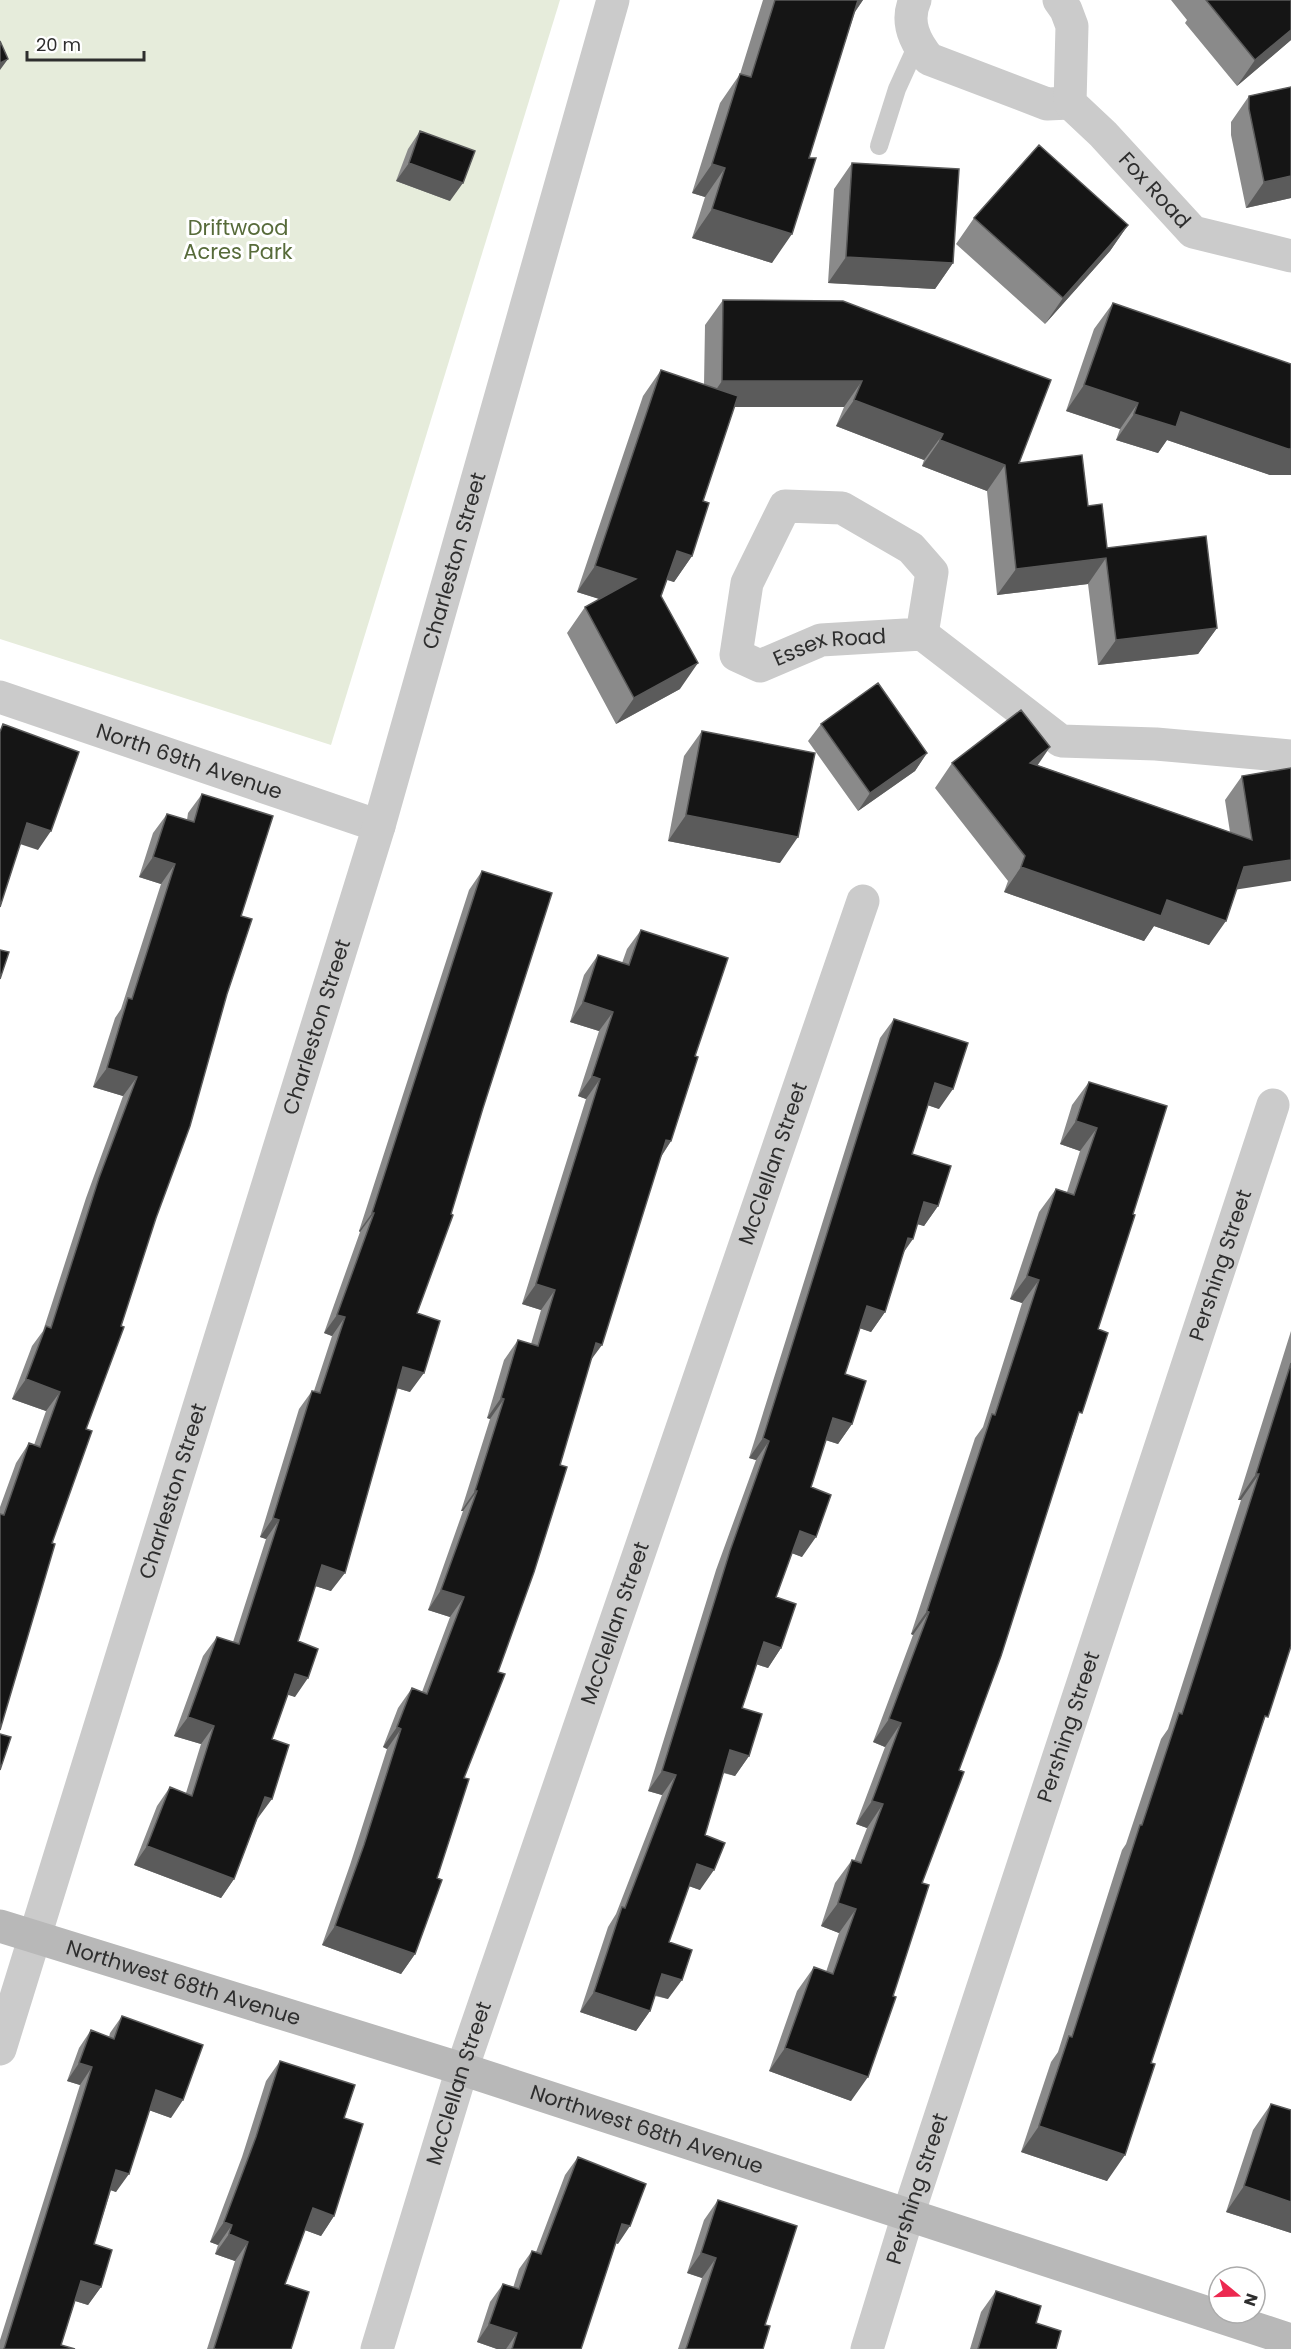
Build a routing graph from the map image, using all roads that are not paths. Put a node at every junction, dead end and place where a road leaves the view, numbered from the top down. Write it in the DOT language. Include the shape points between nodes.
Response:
graph roads {
  1 [pos="613,0"];
  2 [pos="915,0"];
  3 [pos="1059,0"];
  4 [pos="917,45"];
  5 [pos="1070,103"];
  6 [pos="879,146"];
  7 [pos="1291,256"];
  8 [pos="922,634"];
  9 [pos="0,697"];
  10 [pos="1291,756"];
  11 [pos="378,826"];
  12 [pos="862,901"];
  13 [pos="1273,1104"];
  14 [pos="0,1926"];
  15 [pos="34,1937"];
  16 [pos="0,2049"];
  17 [pos="462,2069"];
  18 [pos="908,2215"];
  19 [pos="1291,2340"];
  20 [pos="377,2349"];
  21 [pos="867,2349"];
  1 -- 11 [label="street, Charleston Street"];
  2 -- 4 [label="street" via="910,26"];
  3 -- 5 [label="street" via="1072,26"];
  4 -- 5 [label="street" via="929,59 975,78 1047,104"];
  4 -- 6 [label="lane" via="897,89"];
  5 -- 7 [label="street, Fox Road" via="1193,232"];
  8 -- 8 [label="street, Essex Road" via="932,572 911,548 842,508 785,506 747,583 736,655 760,666 821,640"];
  8 -- 10 [label="street" via="1061,741 1156,744"];
  9 -- 11 [label="street, North 69th Avenue"];
  11 -- 15 [label="street, Charleston Street"];
  12 -- 17 [label="street, McClellan Street"];
  13 -- 18 [label="street, Pershing Street"];
  14 -- 15 [label="street, Northwest 68th Avenue"];
  15 -- 16 [label="street, Charleston Street"];
  15 -- 17 [label="street, Northwest 68th Avenue"];
  17 -- 18 [label="street, Northwest 68th Avenue"];
  17 -- 20 [label="street, McClellan Street"];
  18 -- 19 [label="street, Northwest 68th Avenue"];
  18 -- 21 [label="street, Pershing Street"];
}
